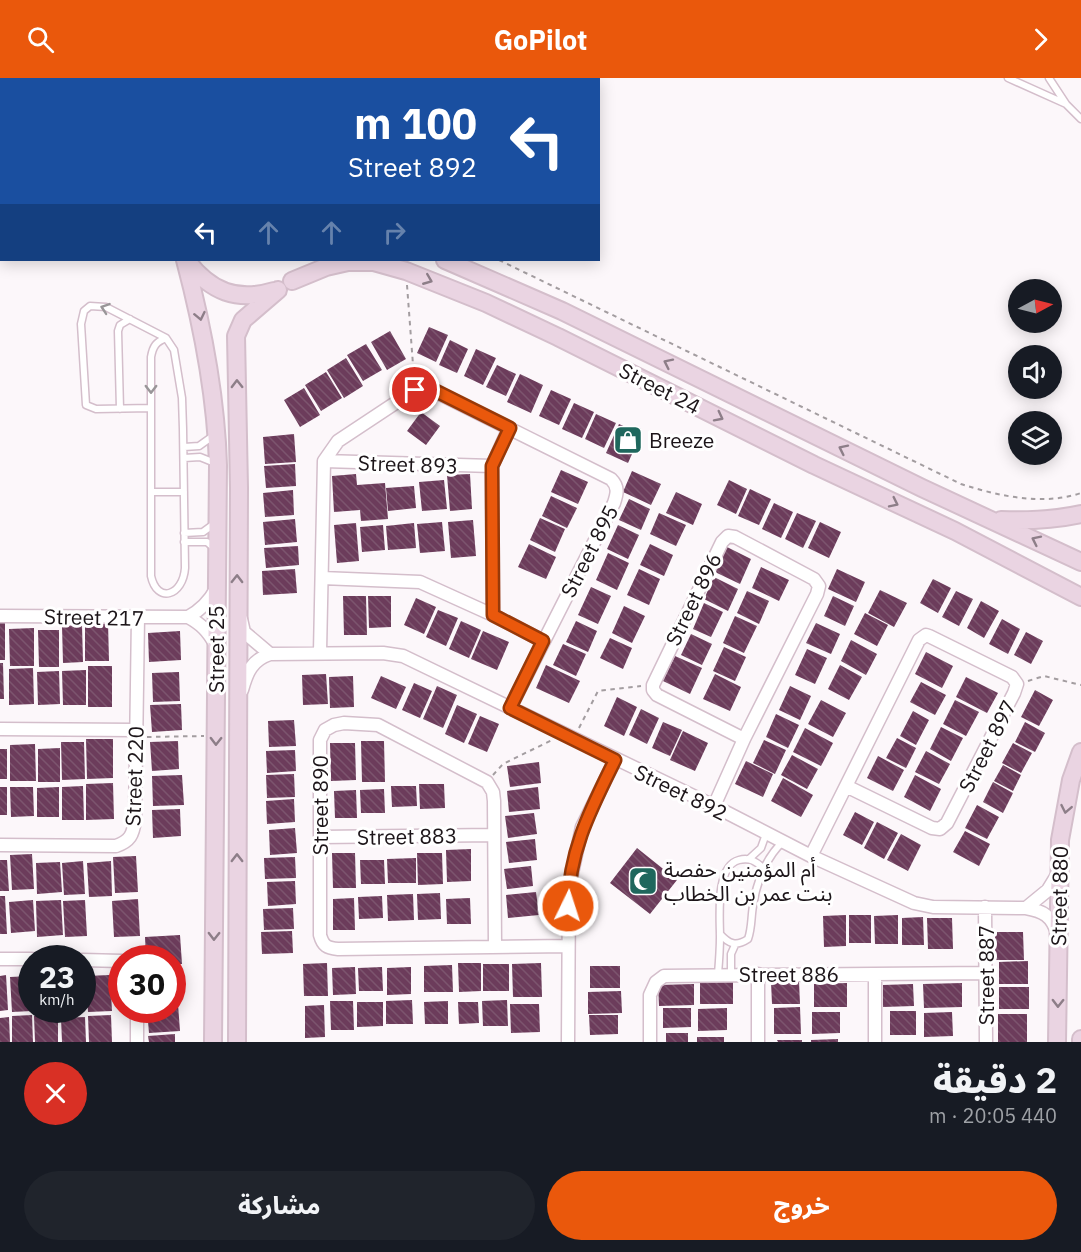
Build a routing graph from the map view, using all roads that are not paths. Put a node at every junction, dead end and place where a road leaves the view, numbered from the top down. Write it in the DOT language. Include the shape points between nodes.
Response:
graph roads {
  1 [pos="1008,78"];
  2 [pos="1049,78"];
  3 [pos="1066,104"];
  4 [pos="1081,119"];
  5 [pos="186,261"];
  6 [pos="187,261"];
  7 [pos="310,261"];
  8 [pos="447,261"];
  9 [pos="285,285"];
  10 [pos="130,319"];
  11 [pos="166,338"];
  12 [pos="152,408"];
  13 [pos="120,409"];
  14 [pos="510,428"];
  15 [pos="217,431"];
  16 [pos="183,447"];
  17 [pos="184,458"];
  18 [pos="324,461"];
  19 [pos="218,465"];
  20 [pos="492,466"];
  21 [pos="151,492"];
  22 [pos="184,492"];
  23 [pos="1081,514"];
  24 [pos="218,519"];
  25 [pos="991,519"];
  26 [pos="184,533"];
  27 [pos="184,542"];
  28 [pos="218,552"];
  29 [pos="1081,562"];
  30 [pos="322,578"];
  31 [pos="216,589"];
  32 [pos="1081,597"];
  33 [pos="237,604"];
  34 [pos="493,615"];
  35 [pos="0,616"];
  36 [pos="138,617"];
  37 [pos="188,617"];
  38 [pos="543,641"];
  39 [pos="216,645"];
  40 [pos="320,652"];
  41 [pos="270,654"];
  42 [pos="238,708"];
  43 [pos="510,708"];
  44 [pos="0,729"];
  45 [pos="135,734"];
  46 [pos="744,739"];
  47 [pos="1081,752"];
  48 [pos="615,760"];
  49 [pos="846,786"];
  50 [pos="714,806"];
  51 [pos="766,834"];
  52 [pos="494,835"];
  53 [pos="320,837"];
  54 [pos="784,841"];
  55 [pos="0,845"];
  56 [pos="812,856"];
  57 [pos="749,859"];
  58 [pos="764,869"];
  59 [pos="1059,872"];
  60 [pos="214,890"];
  61 [pos="985,907"];
  62 [pos="1026,908"];
  63 [pos="720,934"];
  64 [pos="1058,938"];
  65 [pos="735,945"];
  66 [pos="495,946"];
  67 [pos="568,946"];
  68 [pos="0,959"];
  69 [pos="18,959"];
  70 [pos="986,973"];
  71 [pos="718,974"];
  72 [pos="758,974"];
  73 [pos="875,974"];
  74 [pos="731,975"];
  75 [pos="237,1008"];
  76 [pos="137,1023"];
  77 [pos="137,1042"];
  78 [pos="213,1042"];
  79 [pos="237,1042"];
  80 [pos="568,1042"];
  81 [pos="650,1042"];
  82 [pos="758,1042"];
  83 [pos="875,1042"];
  84 [pos="986,1042"];
  85 [pos="1057,1042"];
  1 -- 3 [label="lane"];
  2 -- 3 [label="lane"];
  3 -- 4 [label="lane"];
  5 -- 15 [label="street, Street 25, one-way" via="208,359"];
  6 -- 9 [label="street" via="215,288 236,295 258,296"];
  7 -- 9 [label="street"];
  25 -- 8 [label="street, Street 24, one-way" via="562,311"];
  9 -- 32 [label="street, Street 24, one-way" via="348,262 374,262 406,271 558,337 955,531"];
  33 -- 9 [label="street, Street 25, one-way" via="236,336 243,320"];
  10 -- 11 [label="lane"];
  10 -- 13 [label="lane" via="118,331"];
  10 -- 13 [label="lane, one-way" via="95,304 82,316 86,405"];
  11 -- 12 [label="lane, one-way" via="152,349"];
  11 -- 16 [label="lane" via="174,350 179,371"];
  12 -- 13 [label="lane"];
  12 -- 21 [label="lane"];
  14 -- 18 [label="street, Street 895" via="434,390 415,390 338,441"];
  14 -- 20 [label="street"];
  14 -- 38 [label="street, Street 895" via="611,479 617,488 614,503"];
  15 -- 16 [label="lane" via="199,446"];
  15 -- 19 [label="street, Street 25"];
  16 -- 17 [label="lane"];
  17 -- 19 [label="lane" via="206,458"];
  17 -- 22 [label="lane"];
  18 -- 20 [label="street, Street 893"];
  18 -- 30 [label="street"];
  19 -- 24 [label="street, Street 25"];
  20 -- 34 [label="street"];
  21 -- 22 [label="lane"];
  21 -- 27 [label="lane" via="151,576 158,590 174,592 181,586"];
  22 -- 26 [label="lane"];
  23 -- 25 [label="street" via="1028,521"];
  24 -- 26 [label="lane" via="203,532"];
  24 -- 28 [label="street, Street 25"];
  29 -- 25 [label="street, Street 24, one-way"];
  26 -- 27 [label="lane"];
  27 -- 28 [label="lane" via="207,542"];
  28 -- 31 [label="street, Street 25"];
  30 -- 34 [label="street" via="420,582"];
  30 -- 40 [label="street"];
  31 -- 37 [label="street" via="209,601"];
  31 -- 39 [label="street, Street 25"];
  33 -- 41 [label="street" via="244,632"];
  33 -- 42 [label="street, Street 25"];
  34 -- 38 [label="street"];
  35 -- 36 [label="street, Street 217"];
  36 -- 37 [label="street, Street 217"];
  36 -- 45 [label="street, Street 220"];
  37 -- 39 [label="street" via="200,623"];
  38 -- 43 [label="street, Street 895"];
  39 -- 42 [label="street" via="221,703 224,711"];
  39 -- 60 [label="street, Street 25, one-way"];
  40 -- 41 [label="street, Street 892"];
  40 -- 43 [label="street, Street 892" via="403,656"];
  41 -- 42 [label="street" via="257,658 246,677"];
  75 -- 42 [label="street, Street 25, one-way"];
  43 -- 48 [label="street, Street 892"];
  44 -- 45 [label="street"];
  45 -- 55 [label="street, Street 220" via="134,831 125,843"];
  46 -- 46 [label="street, Street 896" via="819,586 814,579 735,537 725,538 653,690"];
  46 -- 50 [label="street, Street 896"];
  47 -- 59 [label="street, Street 880, one-way" via="1071,780 1060,840"];
  48 -- 50 [label="street, Street 892"];
  48 -- 67 [label="street" via="582,827 574,858 569,887"];
  49 -- 49 [label="street, Street 897" via="922,638 930,636 1012,677 1017,684 940,830"];
  49 -- 56 [label="street, Street 897"];
  50 -- 51 [label="street, Street 892"];
  51 -- 54 [label="street, Street 892"];
  51 -- 57 [label="lane" via="761,848"];
  52 -- 53 [label="street, Street 883"];
  52 -- 53 [label="street, Street 890" via="494,792 487,782 378,725 344,723 325,730 320,740"];
  52 -- 66 [label="street"];
  53 -- 66 [label="street, Street 890" via="320,935 328,948"];
  54 -- 56 [label="street, Street 892"];
  54 -- 58 [label="lane"];
  56 -- 61 [label="street, Street 892" via="914,903"];
  57 -- 58 [label="lane"];
  57 -- 63 [label="lane" via="737,860 726,871 720,902"];
  58 -- 65 [label="lane" via="755,892 748,939"];
  59 -- 62 [label="street" via="1048,890"];
  59 -- 64 [label="street, Street 880"];
  60 -- 75 [label="street" via="222,887 230,893 229,995"];
  60 -- 78 [label="street, Street 25, one-way"];
  61 -- 62 [label="street, Street 892"];
  61 -- 70 [label="street, Street 887"];
  62 -- 64 [label="street, Street 892" via="1041,910 1049,917"];
  63 -- 65 [label="lane"];
  63 -- 71 [label="lane"];
  64 -- 85 [label="street, Street 880, one-way"];
  65 -- 74 [label="lane"];
  66 -- 67 [label="street, Street 890"];
  67 -- 80 [label="street"];
  68 -- 69 [label="street"];
  70 -- 73 [label="street, Street 886"];
  70 -- 84 [label="street, Street 887"];
  71 -- 74 [label="street, Street 886"];
  71 -- 81 [label="street, Street 886" via="664,976 656,982 650,995"];
  72 -- 73 [label="street, Street 886"];
  72 -- 74 [label="street, Street 886"];
  72 -- 82 [label="street"];
  73 -- 83 [label="street"];
  75 -- 79 [label="street, Street 25"];
  76 -- 77 [label="street"];
}
